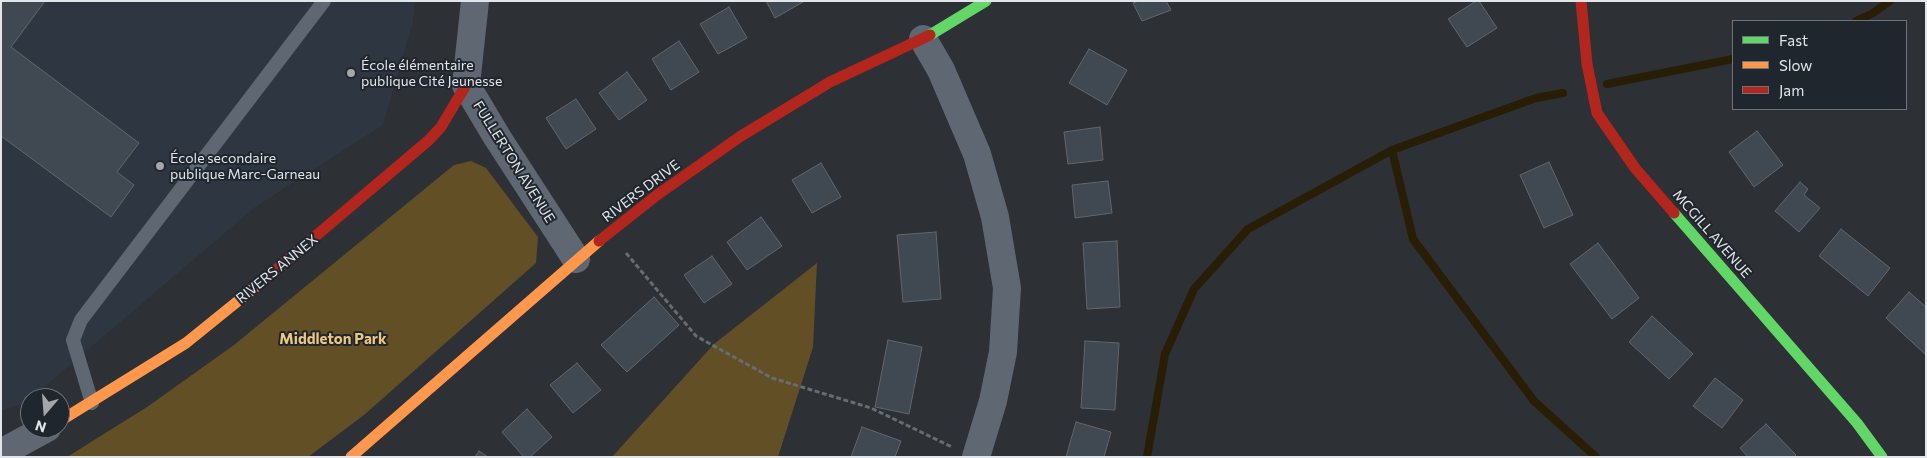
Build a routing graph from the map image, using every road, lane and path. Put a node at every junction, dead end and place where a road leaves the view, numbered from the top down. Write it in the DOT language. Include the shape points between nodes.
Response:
graph roads {
  1 [pos="324,1"];
  2 [pos="475,1"];
  3 [pos="986,1"];
  4 [pos="1581,1"];
  5 [pos="924,39"];
  6 [pos="466,85"];
  7 [pos="609,234"];
  8 [pos="576,259"];
  9 [pos="92,403"];
  10 [pos="70,415"];
  11 [pos="29,438"];
  12 [pos="1,453"];
  13 [pos="965,453"];
  14 [pos="351,457"];
  15 [pos="1882,457"];
  1 -- 9 [label="lane" via="81,320 73,340"];
  2 -- 6 [label="street, FULLERTON AVENUE"];
  3 -- 5 [label="street, RIVERS DRIVE"];
  4 -- 15 [label="street, MCGILL AVENUE" via="1587,64 1597,113 1635,168 1857,423"];
  5 -- 7 [label="street, RIVERS DRIVE" via="830,82 749,132 657,194"];
  5 -- 13 [label="street" via="977,154 995,217 1007,288 1003,352 993,401"];
  6 -- 8 [label="street, FULLERTON AVENUE"];
  6 -- 9 [label="street, RIVERS ANNEX" via="441,127 429,140 287,262 186,342"];
  7 -- 8 [label="street, RIVERS DRIVE"];
  7 -- 13 [label="path" via="696,336 772,378 871,408"];
  8 -- 14 [label="street, RIVERS DRIVE"];
  9 -- 10 [label="street, RIVERS ANNEX"];
  11 -- 12 [label="street"];
}
